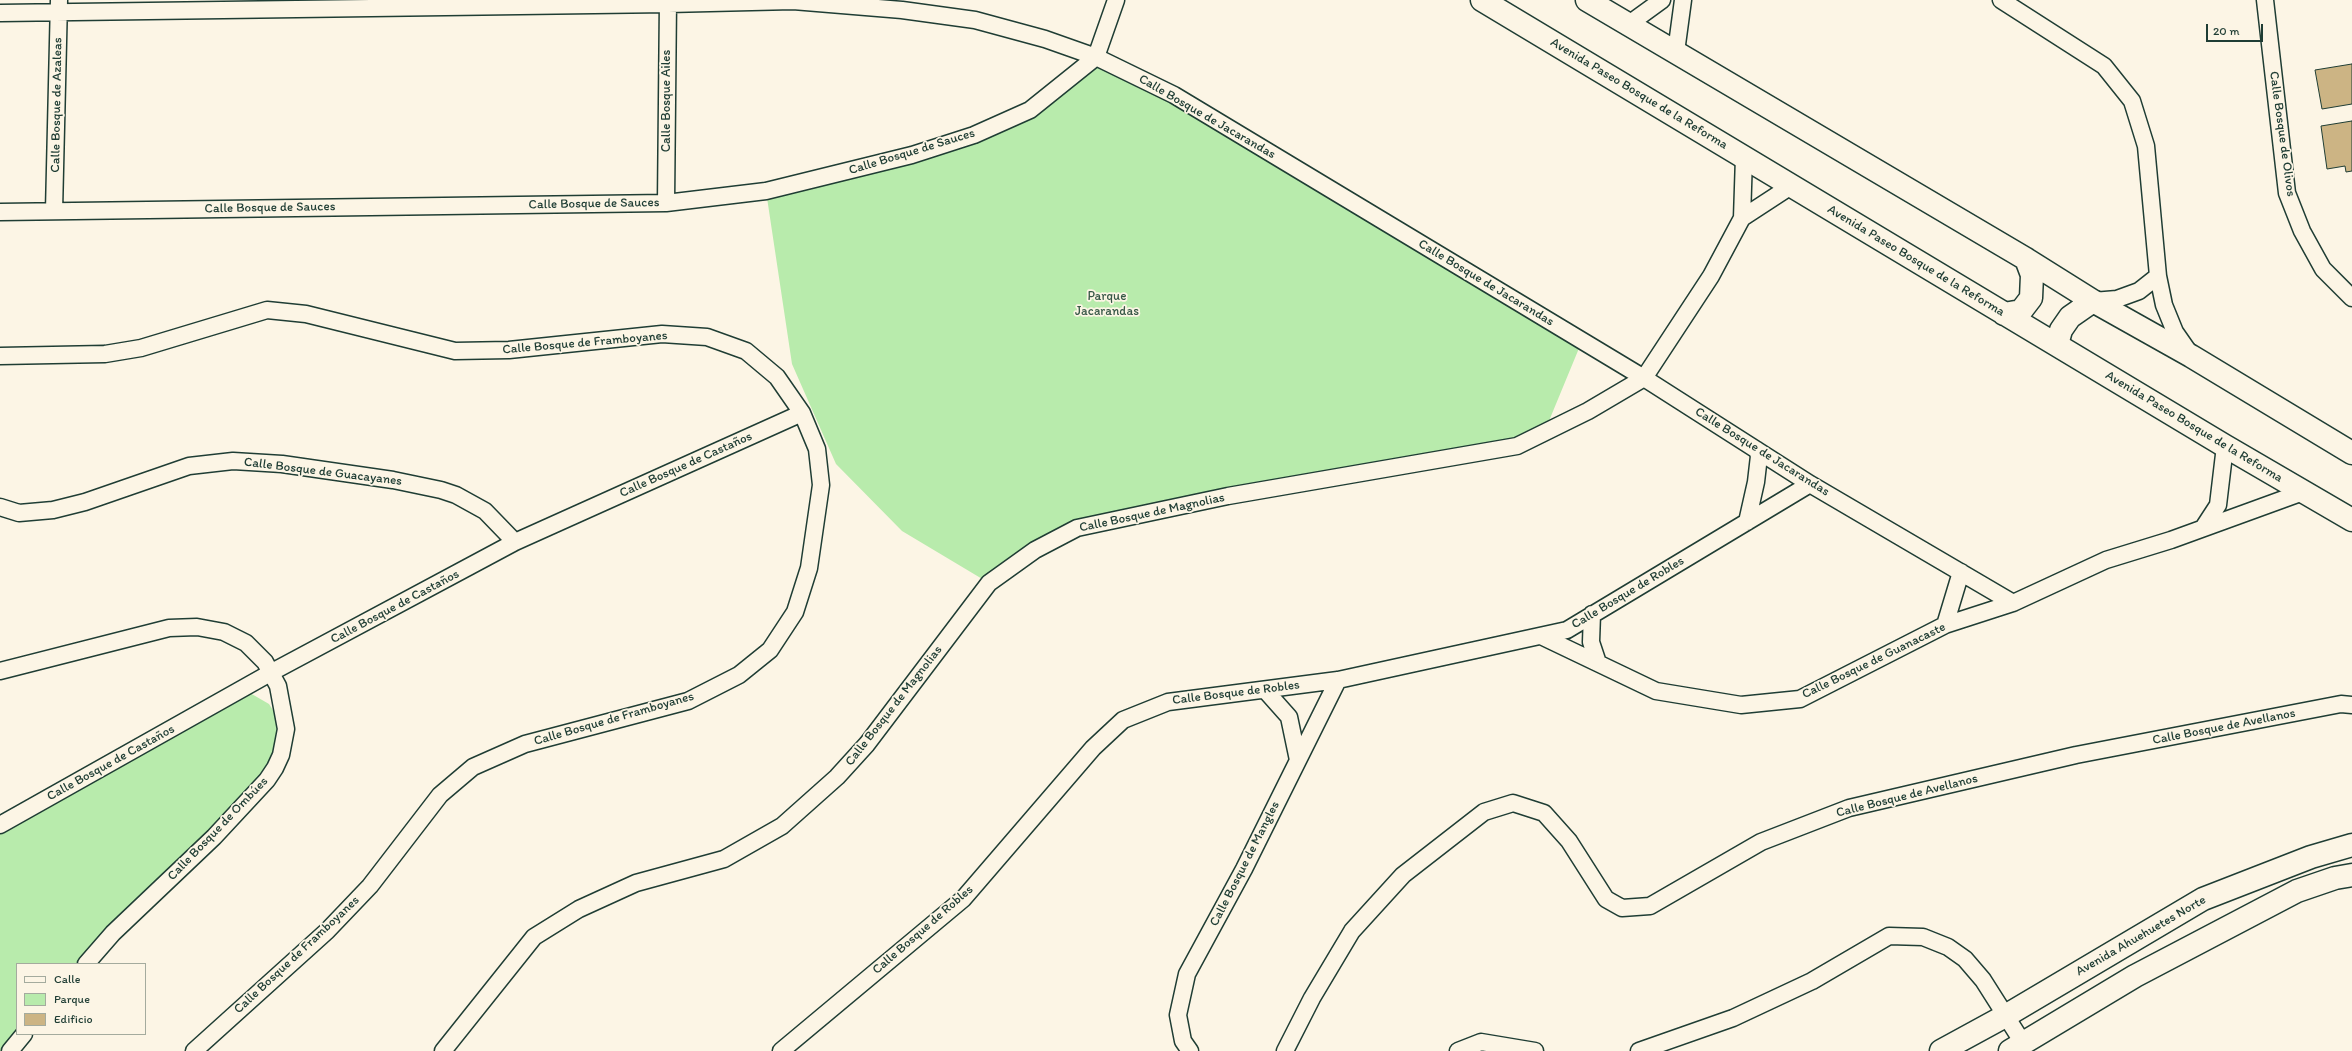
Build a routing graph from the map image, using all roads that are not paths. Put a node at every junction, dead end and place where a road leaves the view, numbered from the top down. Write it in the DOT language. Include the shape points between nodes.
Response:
graph roads {
  1 [pos="1116,0"];
  2 [pos="1482,0"];
  3 [pos="1588,0"];
  4 [pos="1662,0"];
  5 [pos="1684,0"];
  6 [pos="2001,0"];
  7 [pos="2265,0"];
  8 [pos="668,2"];
  9 [pos="59,6"];
  10 [pos="0,12"];
  11 [pos="1629,24"];
  12 [pos="1676,52"];
  13 [pos="1096,57"];
  14 [pos="1744,157"];
  15 [pos="1791,186"];
  16 [pos="666,203"];
  17 [pos="54,210"];
  18 [pos="0,212"];
  19 [pos="1742,218"];
  20 [pos="2026,259"];
  21 [pos="2158,276"];
  22 [pos="2352,298"];
  23 [pos="2093,301"];
  24 [pos="2004,314"];
  25 [pos="2057,345"];
  26 [pos="0,356"];
  27 [pos="2191,356"];
  28 [pos="1644,378"];
  29 [pos="802,413"];
  30 [pos="2225,446"];
  31 [pos="1757,450"];
  32 [pos="2352,453"];
  33 [pos="1810,484"];
  34 [pos="2303,492"];
  35 [pos="0,507"];
  36 [pos="2352,520"];
  37 [pos="1747,522"];
  38 [pos="2203,528"];
  39 [pos="515,542"];
  40 [pos="1960,572"];
  41 [pos="2013,603"];
  42 [pos="1592,614"];
  43 [pos="1945,625"];
  44 [pos="1541,636"];
  45 [pos="1598,663"];
  46 [pos="0,672"];
  47 [pos="272,672"];
  48 [pos="1338,680"];
  49 [pos="1265,690"];
  50 [pos="2352,705"];
  51 [pos="1298,760"];
  52 [pos="0,825"];
  53 [pos="2352,844"];
  54 [pos="2352,875"];
  55 [pos="87,963"];
  56 [pos="2007,1015"];
  57 [pos="23,1035"];
  58 [pos="2016,1047"];
  59 [pos="10,1051"];
  60 [pos="194,1051"];
  61 [pos="443,1051"];
  62 [pos="781,1051"];
  63 [pos="1190,1051"];
  64 [pos="1285,1051"];
  65 [pos="1458,1051"];
  66 [pos="1535,1051"];
  67 [pos="1638,1051"];
  68 [pos="1941,1051"];
  1 -- 13 [label="street"];
  2 -- 14 [label="main road, Avenida Paseo Bosque de la Reforma"];
  3 -- 11 [label="main road"];
  4 -- 11 [label="street"];
  5 -- 12 [label="street"];
  6 -- 21 [label="street" via="2104,66 2132,101 2146,146"];
  7 -- 22 [label="street, Calle Bosque de Olivos" via="2287,193 2302,231 2323,269"];
  8 -- 9 [label="street, Calle Bosque de Jacarandas"];
  8 -- 13 [label="street, Calle Bosque de Jacarandas" via="793,1 902,10 974,20 1045,39"];
  8 -- 16 [label="street, Calle Bosque Ailes"];
  9 -- 10 [label="street, Calle Bosque de Jacarandas"];
  9 -- 17 [label="street, Calle Bosque de Azaleas"];
  11 -- 12 [label="main road"];
  12 -- 20 [label="main road"];
  13 -- 16 [label="street, Calle Bosque de Sauces" via="1030,110 974,135 912,155 766,191"];
  13 -- 28 [label="street, Calle Bosque de Jacarandas" via="1174,95"];
  14 -- 15 [label="main road, Avenida Paseo Bosque de la Reforma"];
  14 -- 19 [label="street, Calle Bosque de Magnolias"];
  15 -- 19 [label="street, Calle Bosque de Magnolias"];
  15 -- 24 [label="main road, Avenida Paseo Bosque de la Reforma"];
  16 -- 17 [label="street, Calle Bosque de Sauces"];
  17 -- 18 [label="street, Calle Bosque de Sauces"];
  19 -- 28 [label="street, Calle Bosque de Magnolias" via="1711,276"];
  20 -- 23 [label="main road"];
  20 -- 24 [label="main road" via="2032,275 2031,298 2022,311"];
  21 -- 23 [label="street" via="2139,291 2116,299"];
  21 -- 27 [label="street" via="2164,305 2176,332"];
  23 -- 25 [label="main road" via="2070,317 2061,330"];
  23 -- 27 [label="main road"];
  24 -- 25 [label="main road, Avenida Paseo Bosque de la Reforma"];
  25 -- 30 [label="main road, Avenida Paseo Bosque de la Reforma"];
  26 -- 29 [label="street, Calle Bosque de Framboyanes" via="105,354 140,348 267,310 306,314 454,351 509,350 662,334 707,337 751,355 777,376"];
  27 -- 32 [label="main road"];
  28 -- 31 [label="street, Calle Bosque de Jacarandas"];
  28 -- 61 [label="street, Calle Bosque de Magnolias" via="1588,412 1516,446 1228,496 1077,528 1035,550 989,583 867,744 837,777 782,826 724,859 636,883 579,909 534,937"];
  29 -- 39 [label="street, Calle Bosque de Castaños"];
  29 -- 60 [label="street, Calle Bosque de Framboyanes" via="817,449 821,485 809,568 795,612 770,650 739,675 688,701 525,744 473,767 440,795 370,886 327,931"];
  30 -- 34 [label="main road, Avenida Paseo Bosque de la Reforma"];
  30 -- 38 [label="street" via="2218,505"];
  31 -- 33 [label="street, Calle Bosque de Jacarandas"];
  31 -- 37 [label="street" via="1759,456 1756,482"];
  33 -- 37 [label="street, Calle Bosque de Robles"];
  33 -- 40 [label="street, Calle Bosque de Jacarandas"];
  34 -- 36 [label="main road, Avenida Paseo Bosque de la Reforma"];
  34 -- 38 [label="street, Calle Bosque de Guanacaste"];
  35 -- 39 [label="street, Calle Bosque de Guacayanes" via="19,513 53,510 86,502 188,466 233,461 282,464 393,480 456,495 485,511"];
  37 -- 42 [label="street, Calle Bosque de Robles"];
  38 -- 41 [label="street, Calle Bosque de Guanacaste" via="2106,560"];
  39 -- 47 [label="street, Calle Bosque de Castaños"];
  40 -- 41 [label="street, Calle Bosque de Jacarandas"];
  40 -- 43 [label="street"];
  41 -- 43 [label="street, Calle Bosque de Guanacaste"];
  42 -- 44 [label="street, Calle Bosque de Robles" via="1567,630"];
  42 -- 45 [label="street" via="1591,642"];
  43 -- 45 [label="street, Calle Bosque de Guanacaste" via="1800,699 1741,706 1656,691"];
  44 -- 45 [label="street, Calle Bosque de Guanacaste"];
  44 -- 48 [label="street, Calle Bosque de Robles"];
  46 -- 47 [label="street, Calle Bosque de Ombúes" via="169,628 183,627 212,629 236,637 256,652"];
  47 -- 52 [label="street, Calle Bosque de Castaños"];
  47 -- 55 [label="street, Calle Bosque de Ombúes" via="282,701 286,729 281,755 275,768 214,837 113,933"];
  48 -- 49 [label="street, Calle Bosque de Robles"];
  48 -- 51 [label="street, Calle Bosque de Mangles"];
  49 -- 51 [label="street" via="1289,718"];
  49 -- 62 [label="street, Calle Bosque de Robles" via="1168,702 1122,720 1093,748 963,899"];
  50 -- 64 [label="street, Calle Bosque de Avellanos" via="2341,704 2076,755 1849,808 1761,842 1650,906 1622,908 1606,899 1570,841 1544,812 1513,803 1484,812 1403,875 1352,930 1312,998"];
  51 -- 63 [label="street, Calle Bosque de Mangles" via="1244,869 1187,974 1178,1015 1183,1041"];
  53 -- 56 [label="main road, Avenida Ahuehuetes Norte" via="2311,857 2203,899"];
  54 -- 58 [label="main road" via="2297,891 2134,976"];
  56 -- 58 [label="street"];
  56 -- 67 [label="street" via="1970,964 1948,947 1923,937 1889,936 1812,981 1747,1012"];
  56 -- 68 [label="main road, Avenida Ahuehuetes Norte"];
  57 -- 59 [label="street"];
  65 -- 66 [label="street" via="1481,1042"];
}
